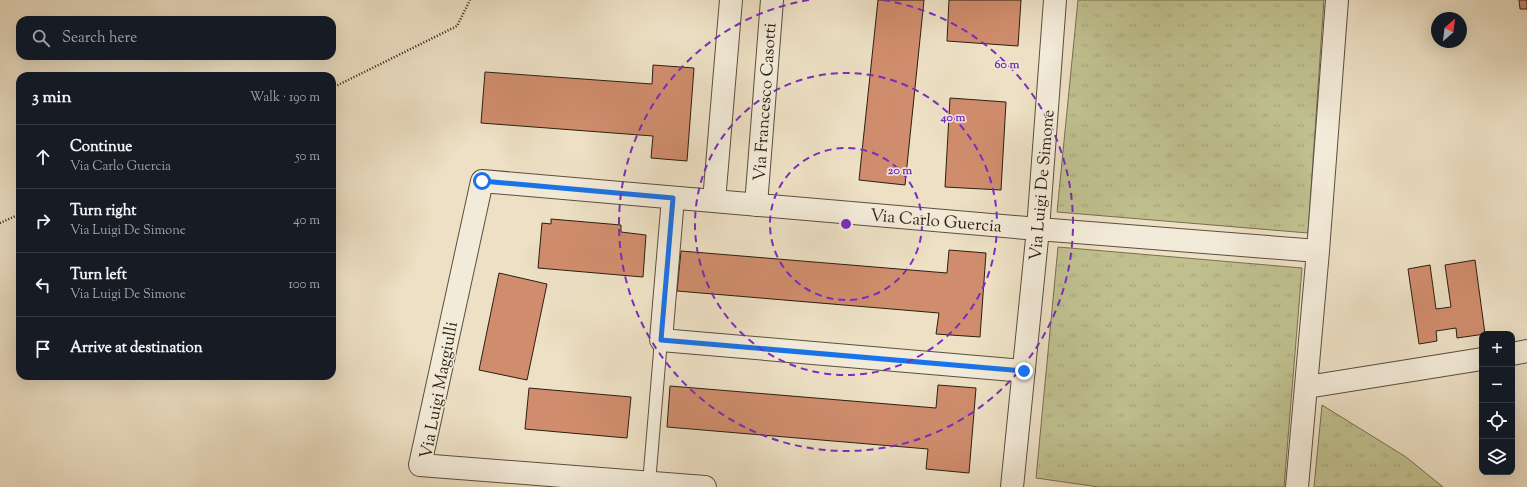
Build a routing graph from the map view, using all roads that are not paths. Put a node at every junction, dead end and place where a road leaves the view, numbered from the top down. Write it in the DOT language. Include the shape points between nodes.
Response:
graph roads {
  1 [pos="732,0"];
  2 [pos="772,0"];
  3 [pos="1055,0"];
  4 [pos="1337,0"];
  5 [pos="482,181"];
  6 [pos="673,198"];
  7 [pos="714,201"];
  8 [pos="756,205"];
  9 [pos="1038,229"];
  10 [pos="1318,251"];
  11 [pos="661,340"];
  12 [pos="1527,351"];
  13 [pos="1515,353"];
  14 [pos="1479,359"];
  15 [pos="1024,371"];
  16 [pos="1307,387"];
  17 [pos="649,483"];
  18 [pos="705,487"];
  19 [pos="1012,487"];
  20 [pos="1297,487"];
  1 -- 7 [label="street"];
  2 -- 8 [label="street, Via Francesco Casotti"];
  3 -- 9 [label="street, Via Luigi De Simone"];
  4 -- 10 [label="street"];
  5 -- 6 [label="street, Via Carlo Guercia"];
  5 -- 17 [label="street, Via Luigi Maggiulli" via="420,465"];
  6 -- 7 [label="street, Via Carlo Guercia"];
  6 -- 11 [label="street"];
  7 -- 8 [label="street, Via Carlo Guercia"];
  8 -- 9 [label="street, Via Carlo Guercia"];
  9 -- 10 [label="street, Via Carlo Guercia"];
  9 -- 15 [label="street, Via Luigi De Simone"];
  10 -- 16 [label="street"];
  11 -- 15 [label="street"];
  11 -- 17 [label="lane"];
  12 -- 13 [label="street"];
  14 -- 16 [label="street"];
  15 -- 19 [label="street, Via Luigi De Simone"];
  16 -- 20 [label="street"];
  17 -- 18 [label="street, Via Luigi Maggiulli"];
}
